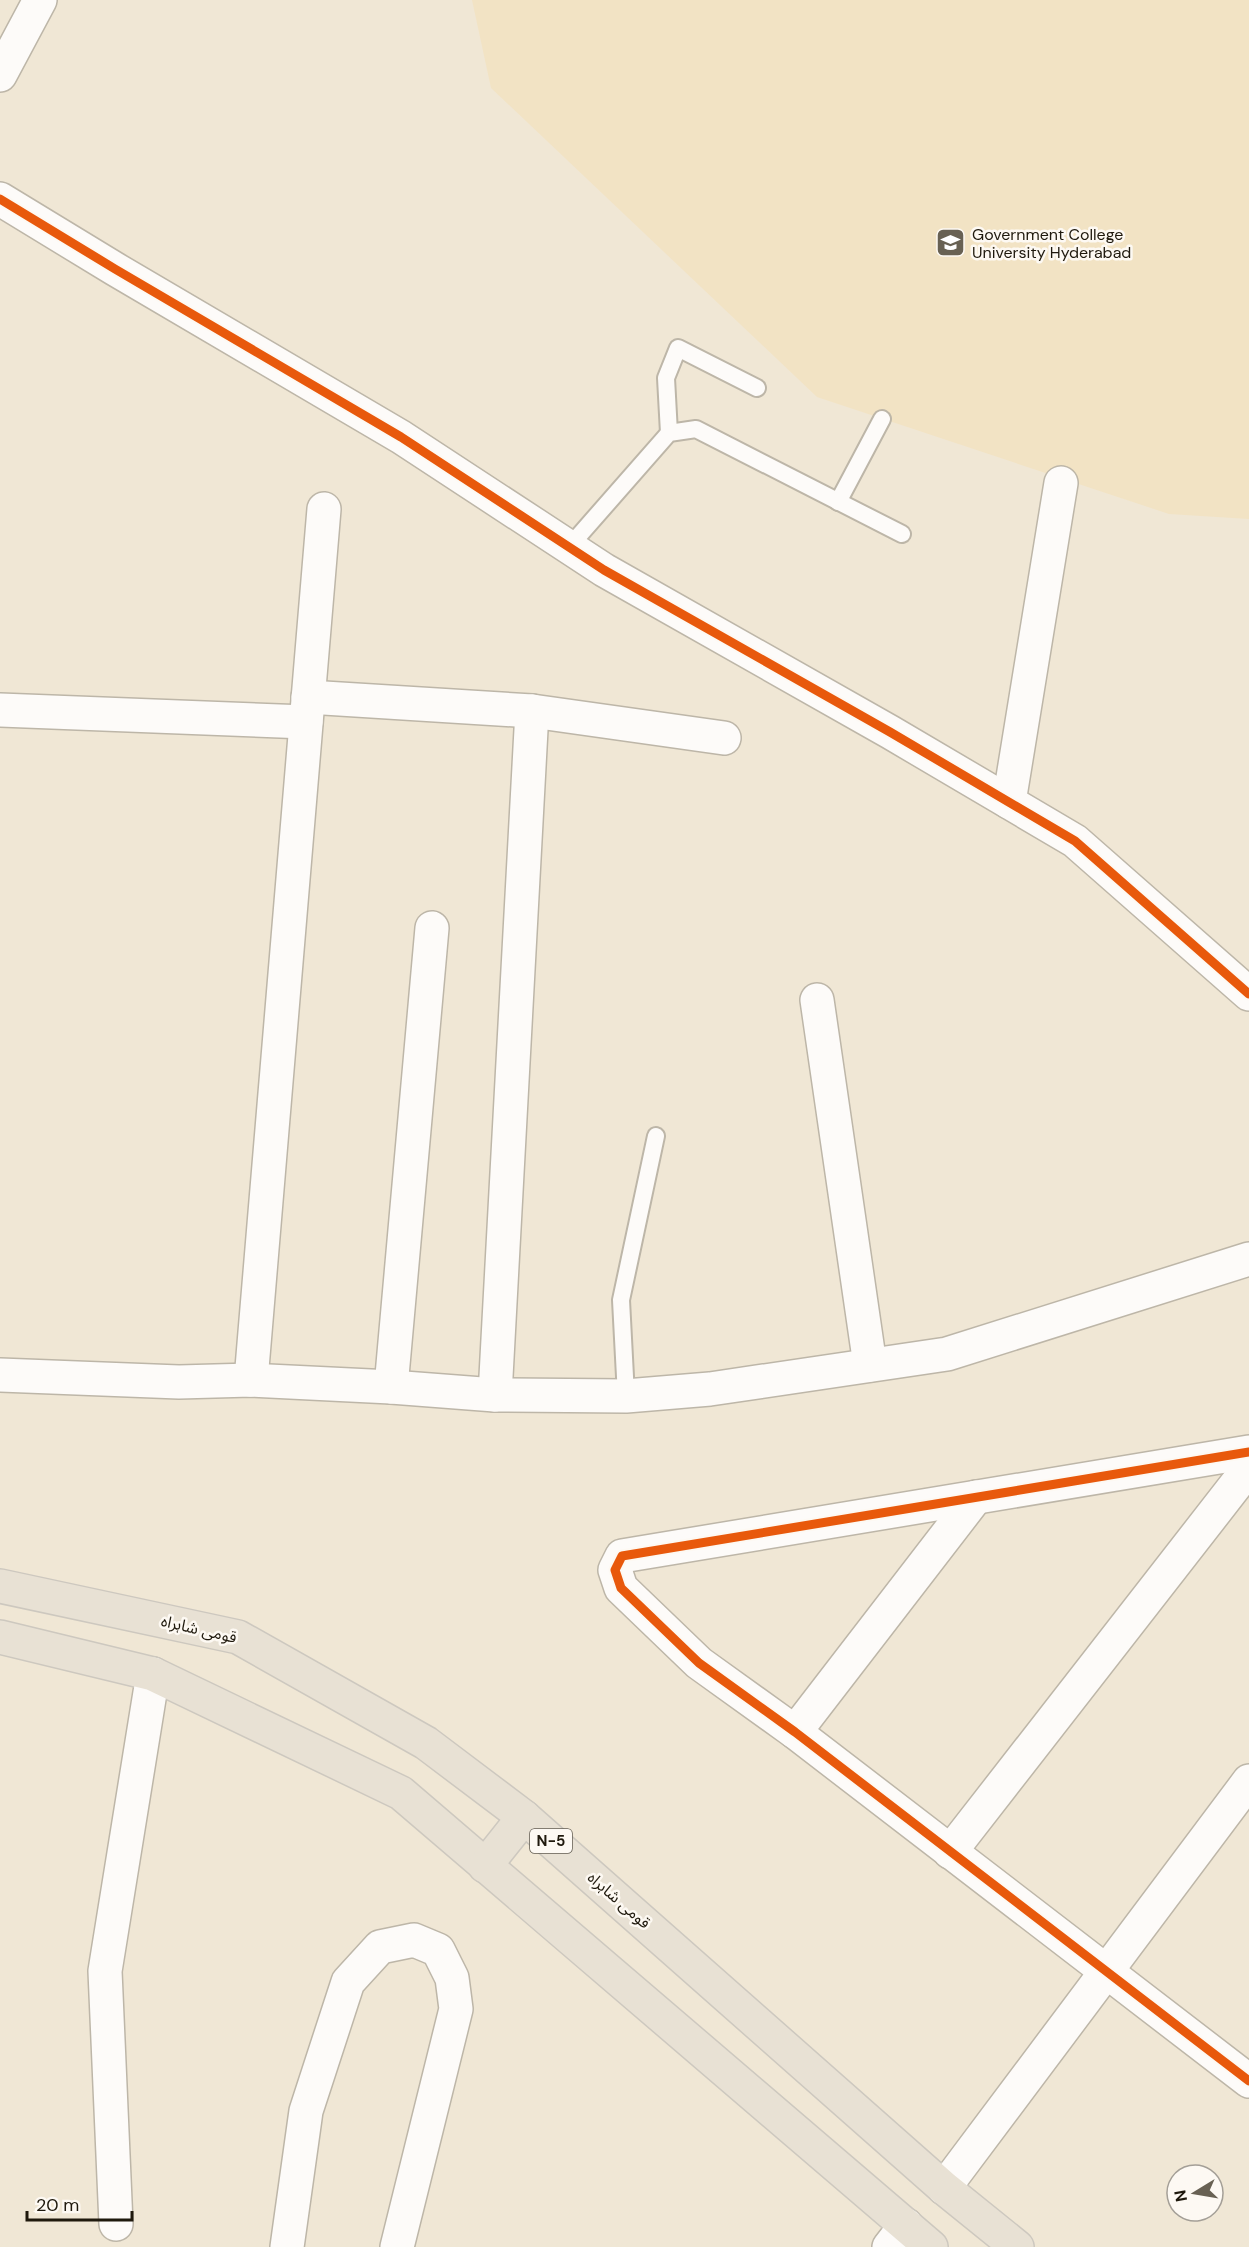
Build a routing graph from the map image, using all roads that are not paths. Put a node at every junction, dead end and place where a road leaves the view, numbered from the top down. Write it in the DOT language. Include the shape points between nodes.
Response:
graph roads {
  1 [pos="40,0"];
  2 [pos="0,75"];
  3 [pos="0,199"];
  4 [pos="757,387"];
  5 [pos="882,419"];
  6 [pos="669,433"];
  7 [pos="1061,483"];
  8 [pos="838,502"];
  9 [pos="324,509"];
  10 [pos="902,534"];
  11 [pos="569,547"];
  12 [pos="0,710"];
  13 [pos="307,710"];
  14 [pos="532,711"];
  15 [pos="724,738"];
  16 [pos="1010,802"];
  17 [pos="432,928"];
  18 [pos="1249,993"];
  19 [pos="817,1000"];
  20 [pos="656,1136"];
  21 [pos="1249,1259"];
  22 [pos="870,1365"];
  23 [pos="0,1375"];
  24 [pos="251,1380"];
  25 [pos="391,1387"];
  26 [pos="495,1395"];
  27 [pos="626,1396"];
  28 [pos="1249,1452"];
  29 [pos="1249,1468"];
  30 [pos="976,1497"];
  31 [pos="0,1586"];
  32 [pos="0,1637"];
  33 [pos="153,1674"];
  34 [pos="795,1732"];
  35 [pos="1249,1781"];
  36 [pos="524,1817"];
  37 [pos="950,1852"];
  38 [pos="485,1866"];
  39 [pos="1104,1972"];
  40 [pos="1249,2081"];
  41 [pos="944,2188"];
  42 [pos="116,2224"];
  43 [pos="898,2236"];
  44 [pos="286,2247"];
  45 [pos="397,2247"];
  46 [pos="931,2247"];
  47 [pos="1017,2247"];
  1 -- 2 [label="street"];
  3 -- 11 [label="street" via="402,437"];
  4 -- 6 [label="lane" via="678,348 666,378"];
  5 -- 8 [label="lane"];
  6 -- 8 [label="lane" via="696,429"];
  6 -- 11 [label="lane"];
  7 -- 16 [label="street"];
  8 -- 10 [label="lane"];
  9 -- 13 [label="street"];
  11 -- 16 [label="street"];
  12 -- 13 [label="street"];
  13 -- 14 [label="street"];
  13 -- 24 [label="street"];
  14 -- 15 [label="street"];
  14 -- 26 [label="street"];
  16 -- 18 [label="street" via="1076,841"];
  17 -- 25 [label="street"];
  19 -- 22 [label="street"];
  20 -- 27 [label="lane" via="621,1300"];
  21 -- 22 [label="street" via="947,1354"];
  22 -- 27 [label="street" via="710,1389"];
  23 -- 24 [label="street" via="179,1382"];
  24 -- 25 [label="street"];
  25 -- 26 [label="street"];
  26 -- 27 [label="street"];
  28 -- 30 [label="street"];
  29 -- 37 [label="street"];
  30 -- 34 [label="street"];
  30 -- 34 [label="street" via="622,1556 615,1570 621,1588 699,1663"];
  31 -- 36 [label="highway, قومی شاہراہ / N-5" via="238,1636 426,1743"];
  32 -- 33 [label="highway"];
  33 -- 38 [label="highway" via="401,1793"];
  33 -- 42 [label="street" via="105,1971"];
  34 -- 37 [label="street"];
  35 -- 39 [label="street"];
  36 -- 38 [label="highway"];
  36 -- 41 [label="highway, قومی شاہراہ / N-5"];
  37 -- 39 [label="street"];
  38 -- 43 [label="highway"];
  39 -- 40 [label="street"];
  39 -- 41 [label="street"];
  41 -- 47 [label="highway, قومی شاہراہ / N-5"];
  43 -- 46 [label="highway"];
  44 -- 45 [label="street" via="306,2110 348,1982 380,1947 414,1941 438,1950 452,1978 456,2009"];
}
